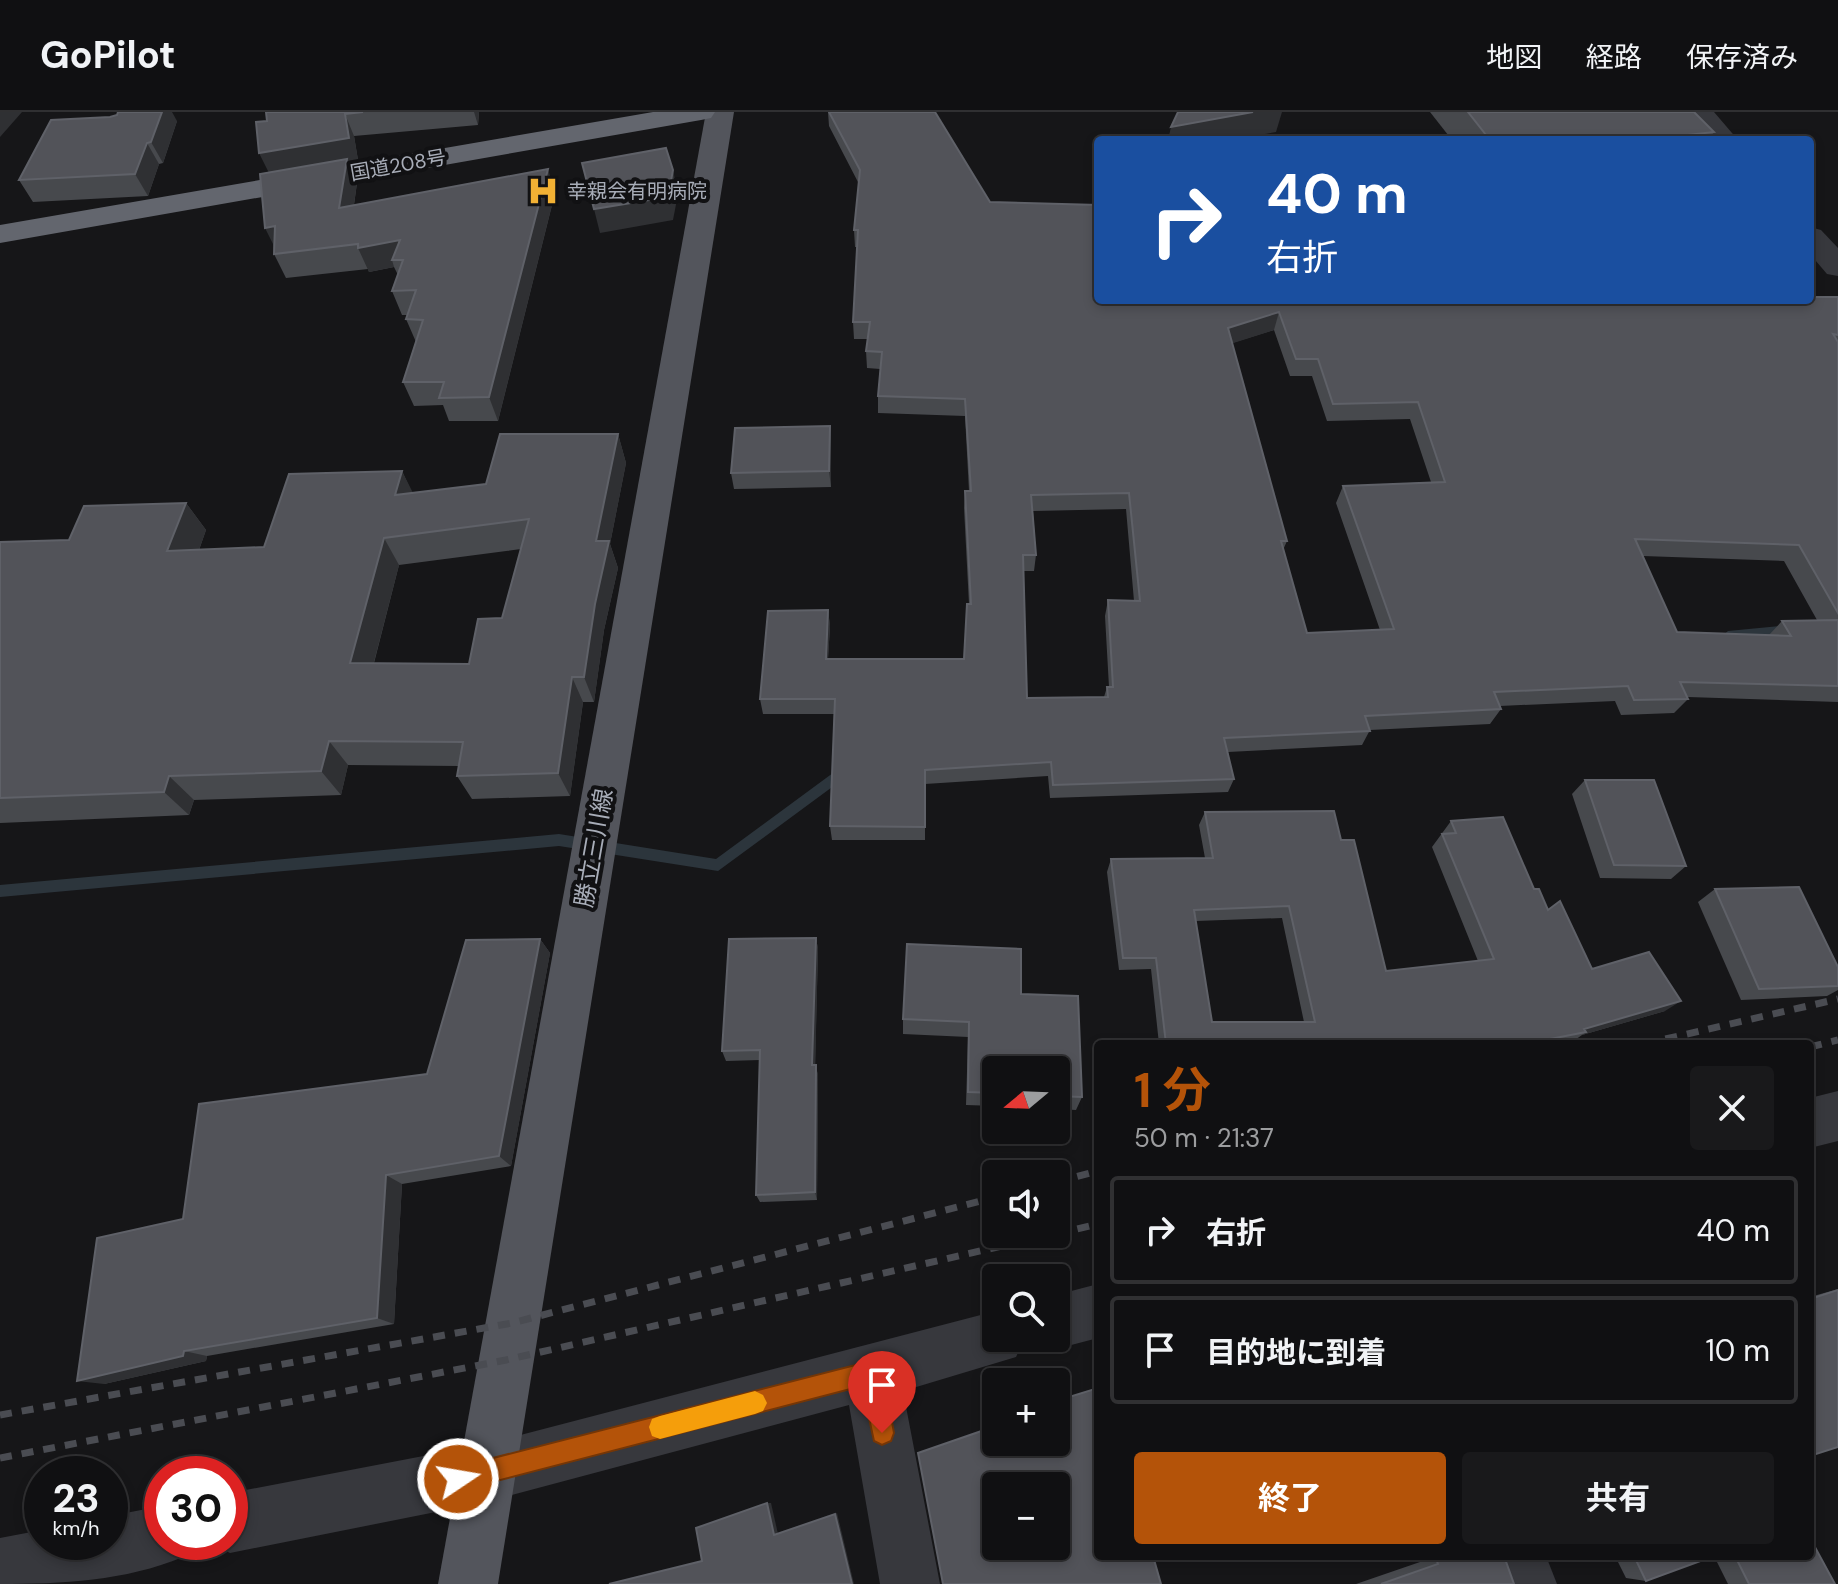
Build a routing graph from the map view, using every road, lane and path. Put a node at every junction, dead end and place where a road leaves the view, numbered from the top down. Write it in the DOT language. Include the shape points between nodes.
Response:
graph roads {
  1 [pos="701,112"];
  2 [pos="720,112"];
  3 [pos="1699,112"];
  4 [pos="1720,136"];
  5 [pos="0,234"];
  6 [pos="1814,240"];
  7 [pos="1838,267"];
  8 [pos="1838,1116"];
  9 [pos="1814,1122"];
  10 [pos="1094,1312"];
  11 [pos="1070,1318"];
  12 [pos="982,1342"];
  13 [pos="871,1372"];
  14 [pos="486,1473"];
  15 [pos="248,1519"];
  16 [pos="144,1540"];
  17 [pos="1518,1560"];
  18 [pos="0,1568"];
  19 [pos="468,1584"];
  20 [pos="910,1584"];
  21 [pos="1527,1584"];
  1 -- 5 [label="highway, 国道208号"];
  2 -- 14 [label="main road, 勝立三川線"];
  3 -- 4 [label="street"];
  6 -- 7 [label="street"];
  8 -- 9 [label="street"];
  10 -- 11 [label="street"];
  12 -- 13 [label="street"];
  13 -- 14 [label="street"];
  13 -- 20 [label="street"];
  14 -- 15 [label="street"];
  14 -- 19 [label="main road, 勝立三川線"];
  16 -- 18 [label="street"];
  17 -- 21 [label="street"];
}
